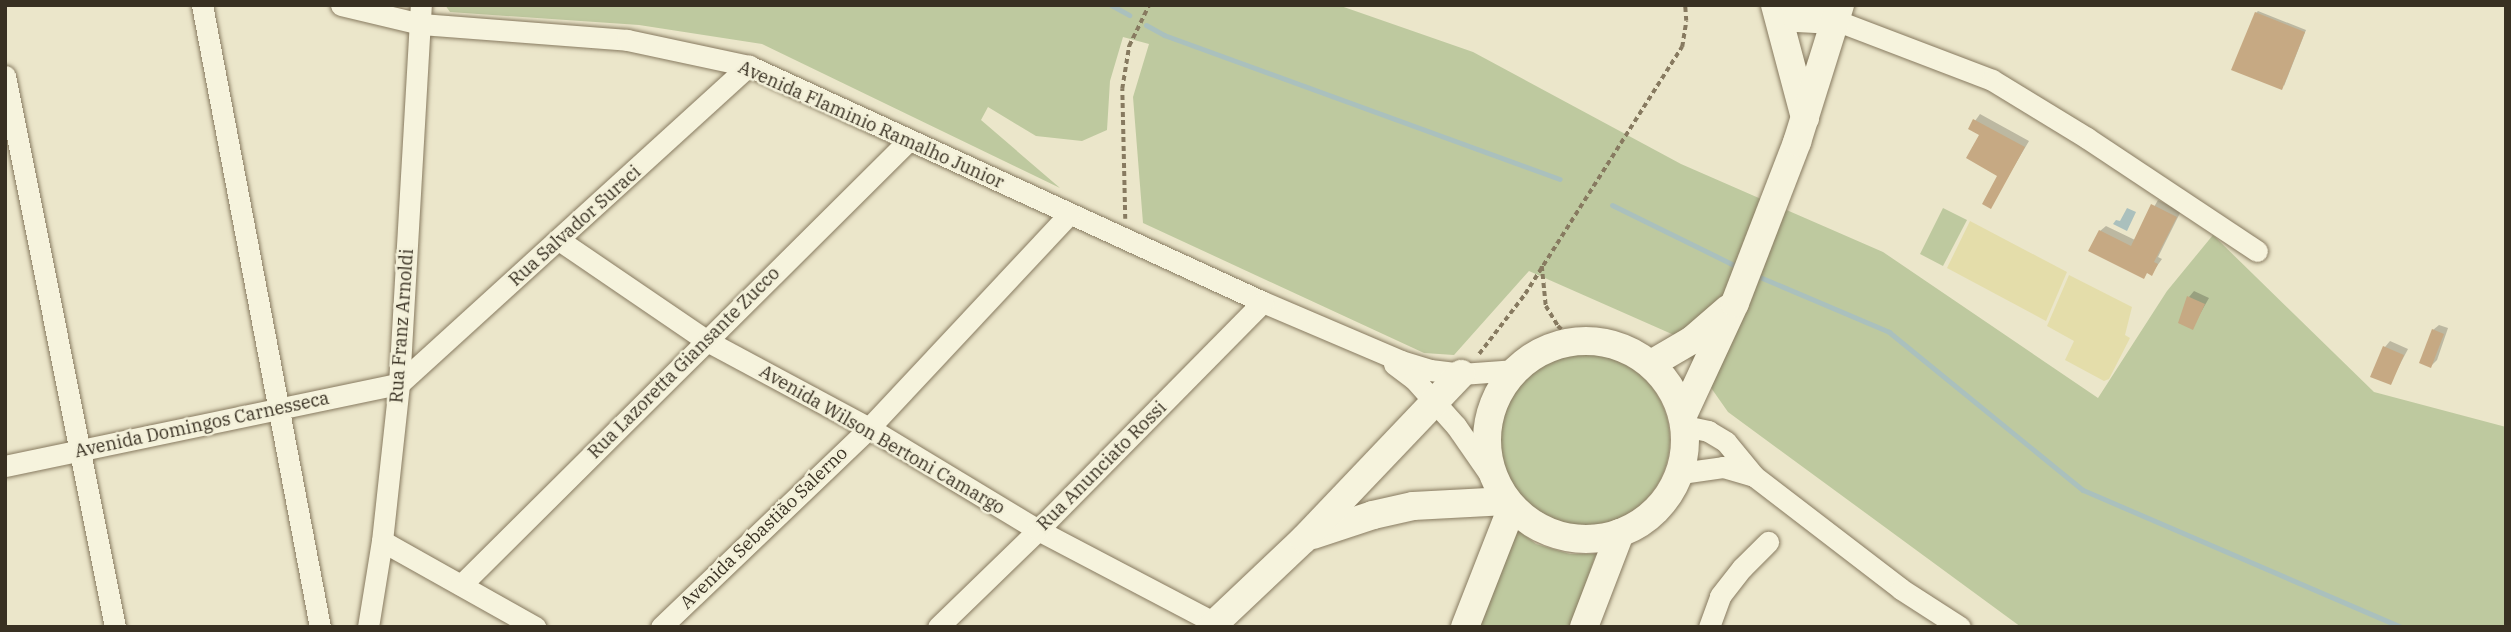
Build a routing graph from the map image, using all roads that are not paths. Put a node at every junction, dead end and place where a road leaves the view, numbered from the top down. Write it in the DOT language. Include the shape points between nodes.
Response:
graph roads {
  1 [pos="202,5"];
  2 [pos="341,5"];
  3 [pos="1775,5"];
  4 [pos="1783,5"];
  5 [pos="1837,13"];
  6 [pos="421,15"];
  7 [pos="750,66"];
  8 [pos="5,76"];
  9 [pos="1805,118"];
  10 [pos="908,141"];
  11 [pos="1069,214"];
  12 [pos="559,240"];
  13 [pos="2257,251"];
  14 [pos="1737,299"];
  15 [pos="1263,302"];
  16 [pos="707,341"];
  17 [pos="1373,347"];
  18 [pos="1651,364"];
  19 [pos="1516,369"];
  20 [pos="1461,374"];
  21 [pos="399,384"];
  22 [pos="1436,403"];
  23 [pos="277,410"];
  24 [pos="1684,420"];
  25 [pos="869,428"];
  26 [pos="80,450"];
  27 [pos="5,466"];
  28 [pos="1681,472"];
  29 [pos="1754,476"];
  30 [pos="1505,498"];
  31 [pos="1038,530"];
  32 [pos="1620,533"];
  33 [pos="1304,539"];
  34 [pos="382,541"];
  35 [pos="1768,542"];
  36 [pos="461,585"];
  37 [pos="1213,625"];
  38 [pos="115,627"];
  39 [pos="320,627"];
  40 [pos="368,627"];
  41 [pos="535,627"];
  42 [pos="661,627"];
  43 [pos="938,627"];
  44 [pos="1465,627"];
  45 [pos="1584,627"];
  46 [pos="1709,627"];
  47 [pos="1960,627"];
  1 -- 23 [label="street"];
  2 -- 6 [label="street, Avenida Flaminio Ramalho Junior"];
  3 -- 9 [label="street"];
  4 -- 5 [label="street" via="1797,18"];
  5 -- 9 [label="street"];
  5 -- 13 [label="street" via="1993,80"];
  6 -- 7 [label="street, Avenida Flaminio Ramalho Junior" via="627,40"];
  6 -- 21 [label="street, Rua Franz Arnoldi"];
  7 -- 10 [label="street, Avenida Flaminio Ramalho Junior"];
  7 -- 12 [label="street, Rua Salvador Suraci"];
  8 -- 26 [label="street"];
  9 -- 14 [label="street"];
  10 -- 11 [label="street, Avenida Flaminio Ramalho Junior"];
  10 -- 16 [label="street, Rua Lazoretta Giansante Zucco"];
  11 -- 15 [label="street, Avenida Flaminio Ramalho Junior"];
  11 -- 25 [label="street, Avenida Sebastião Salerno"];
  12 -- 16 [label="street, Avenida Wilson Bertoni Camargo"];
  12 -- 21 [label="street, Rua Salvador Suraci"];
  14 -- 18 [label="street" via="1692,340"];
  14 -- 24 [label="street"];
  15 -- 17 [label="street, Avenida Flaminio Ramalho Junior"];
  15 -- 31 [label="street, Rua Anunciato Rossi"];
  16 -- 25 [label="street, Avenida Wilson Bertoni Camargo"];
  16 -- 36 [label="street, Rua Lazoretta Giansante Zucco"];
  17 -- 20 [label="street, Avenida Flaminio Ramalho Junior" via="1430,370"];
  17 -- 22 [label="street, Avenida Flaminio Ramalho Junior"];
  18 -- 19 [label="street" via="1607,342 1574,341 1543,351"];
  18 -- 24 [label="street" via="1671,387"];
  19 -- 20 [label="street, Avenida Flaminio Ramalho Junior"];
  19 -- 30 [label="street" via="1498,395 1486,445"];
  20 -- 22 [label="street"];
  21 -- 23 [label="street, Avenida Domingos Carnesseca"];
  21 -- 34 [label="street, Rua Franz Arnoldi"];
  22 -- 30 [label="street, Avenida Flaminio Ramalho Junior"];
  22 -- 33 [label="street"];
  23 -- 26 [label="street, Avenida Domingos Carnesseca"];
  23 -- 39 [label="street"];
  24 -- 28 [label="street" via="1686,449"];
  24 -- 29 [label="street" via="1726,442"];
  25 -- 31 [label="street, Avenida Wilson Bertoni Camargo"];
  25 -- 42 [label="street, Avenida Sebastião Salerno"];
  26 -- 27 [label="street, Avenida Domingos Carnesseca"];
  26 -- 38 [label="street"];
  28 -- 29 [label="street" via="1723,467"];
  28 -- 32 [label="street" via="1660,506"];
  29 -- 47 [label="street" via="1901,589"];
  30 -- 32 [label="street" via="1535,525 1562,536 1591,539"];
  30 -- 33 [label="street" via="1413,506"];
  30 -- 44 [label="street"];
  31 -- 37 [label="street, Avenida Wilson Bertoni Camargo"];
  31 -- 43 [label="street, Rua Anunciato Rossi"];
  32 -- 45 [label="street"];
  33 -- 37 [label="street"];
  34 -- 36 [label="street"];
  34 -- 40 [label="street, Rua Franz Arnoldi"];
  35 -- 46 [label="street" via="1720,596"];
  36 -- 41 [label="street"];
}
